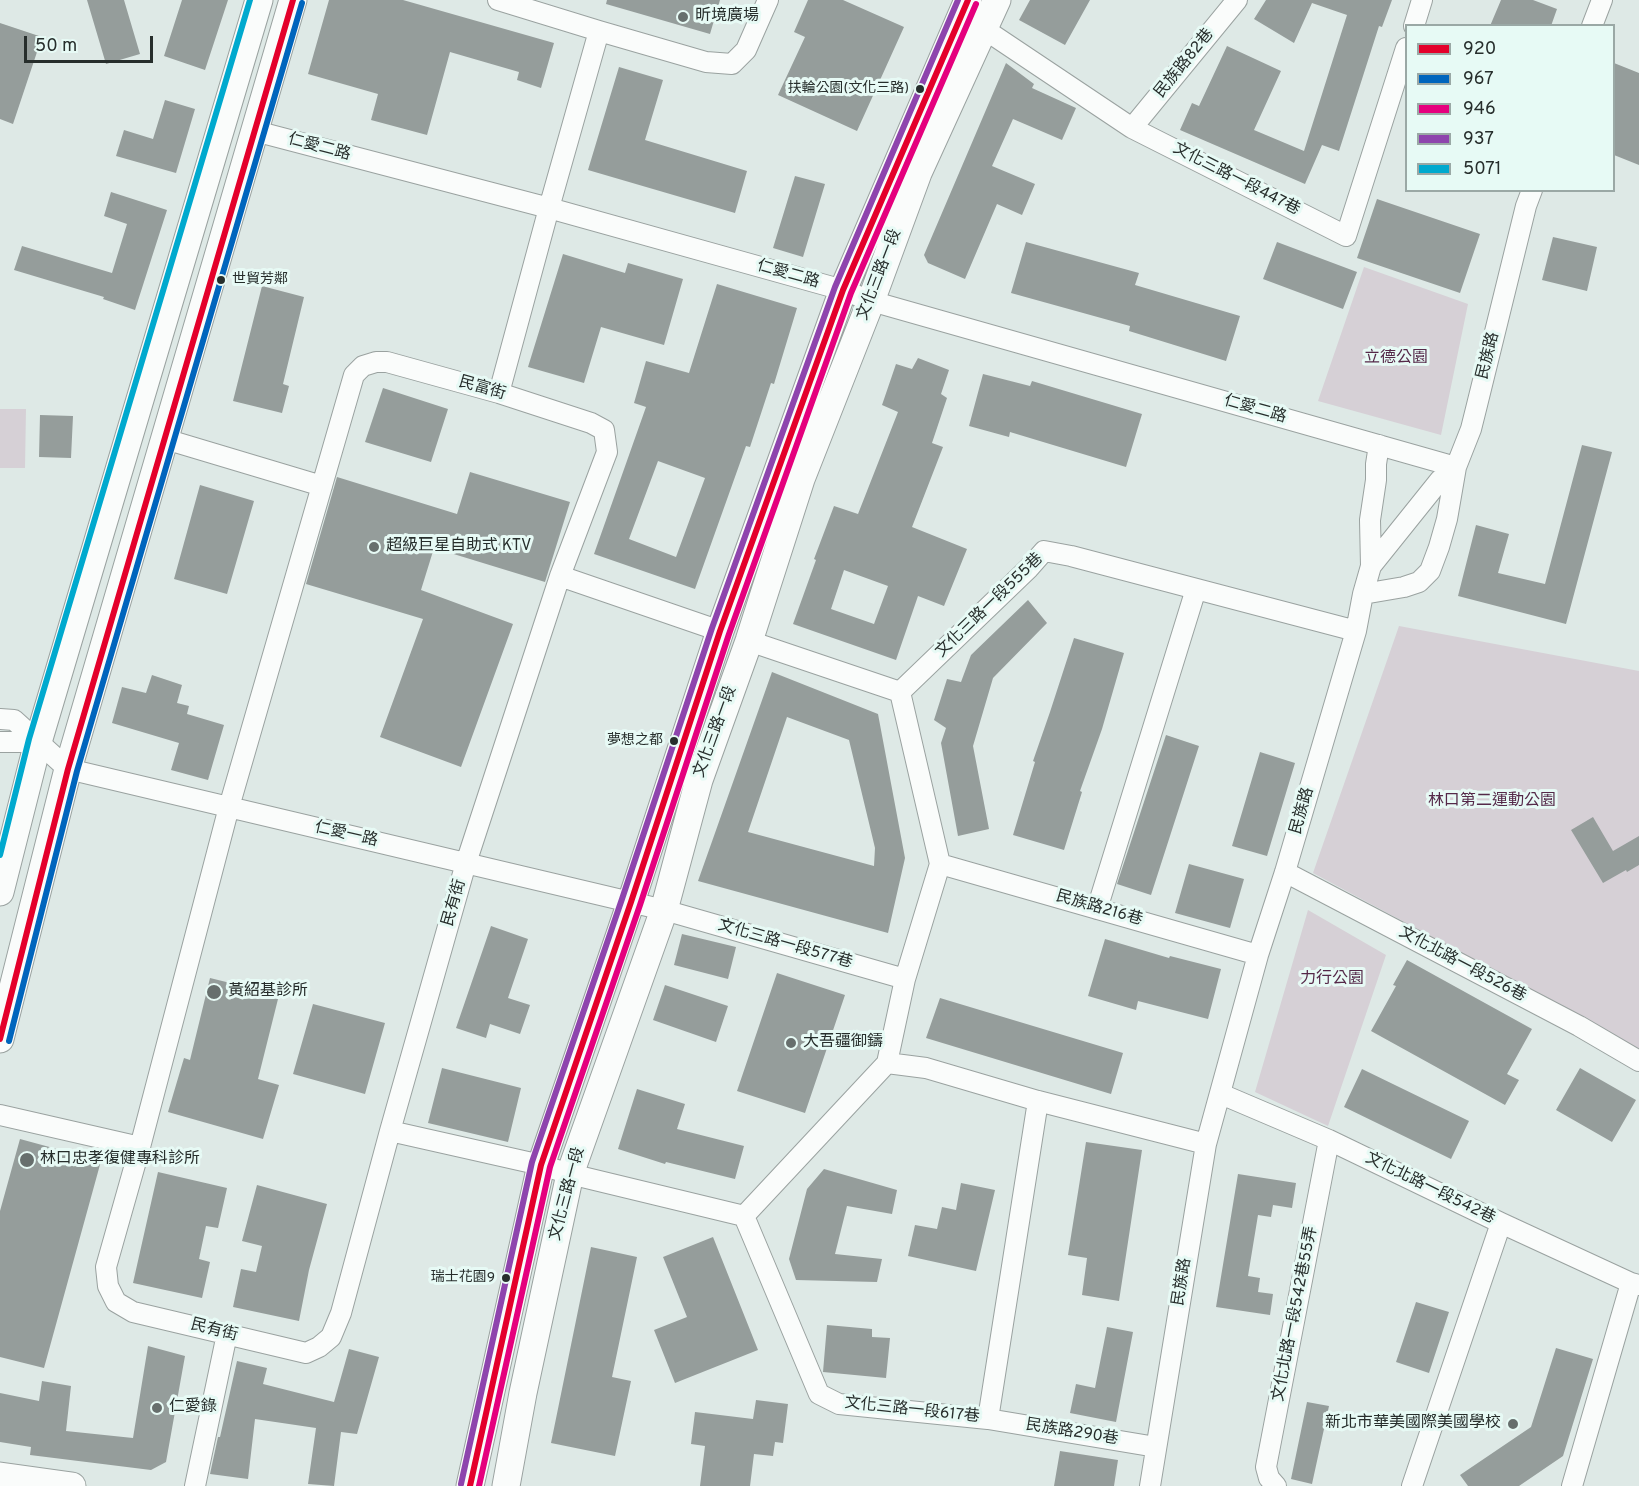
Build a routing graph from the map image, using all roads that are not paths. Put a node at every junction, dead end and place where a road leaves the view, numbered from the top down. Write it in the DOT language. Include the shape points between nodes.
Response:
graph roads {
  1 [pos="259,0"];
  2 [pos="293,0"];
  3 [pos="498,0"];
  4 [pos="768,0"];
  5 [pos="997,0"];
  6 [pos="1237,0"];
  7 [pos="1422,0"];
  8 [pos="1599,0"];
  9 [pos="964,9"];
  10 [pos="1415,24"];
  11 [pos="1593,24"];
  12 [pos="984,29"];
  13 [pos="599,32"];
  14 [pos="1405,54"];
  15 [pos="1132,128"];
  16 [pos="255,131"];
  17 [pos="1531,192"];
  18 [pos="549,208"];
  19 [pos="843,290"];
  20 [pos="871,301"];
  21 [pos="499,393"];
  22 [pos="165,439"];
  23 [pos="1379,445"];
  24 [pos="1456,467"];
  25 [pos="322,486"];
  26 [pos="1371,566"];
  27 [pos="560,576"];
  28 [pos="1196,590"];
  29 [pos="1363,594"];
  30 [pos="720,631"];
  31 [pos="1356,632"];
  32 [pos="749,641"];
  33 [pos="900,692"];
  34 [pos="0,719"];
  35 [pos="0,742"];
  36 [pos="38,742"];
  37 [pos="68,769"];
  38 [pos="229,807"];
  39 [pos="466,863"];
  40 [pos="940,864"];
  41 [pos="1285,872"];
  42 [pos="0,892"];
  43 [pos="630,902"];
  44 [pos="1097,909"];
  45 [pos="664,910"];
  46 [pos="1258,955"];
  47 [pos="905,979"];
  48 [pos="0,1039"];
  49 [pos="1639,1061"];
  50 [pos="887,1063"];
  51 [pos="1221,1094"];
  52 [pos="1038,1101"];
  53 [pos="0,1116"];
  54 [pos="390,1131"];
  55 [pos="1329,1140"];
  56 [pos="1206,1144"];
  57 [pos="140,1147"];
  58 [pos="541,1165"];
  59 [pos="570,1174"];
  60 [pos="744,1215"];
  61 [pos="1501,1223"];
  62 [pos="1635,1284"];
  63 [pos="227,1334"];
  64 [pos="988,1419"];
  65 [pos="1156,1447"];
  66 [pos="0,1476"];
  67 [pos="72,1486"];
  68 [pos="195,1486"];
  69 [pos="470,1486"];
  70 [pos="506,1486"];
  71 [pos="1149,1486"];
  72 [pos="1276,1486"];
  73 [pos="1412,1486"];
  74 [pos="1572,1486"];
  1 -- 36 [label="street"];
  2 -- 16 [label="street"];
  3 -- 13 [label="street"];
  4 -- 13 [label="street" via="746,50 732,64 706,62"];
  5 -- 12 [label="street, 文化三路一段"];
  6 -- 15 [label="street, 民族路82巷"];
  7 -- 10 [label="street"];
  8 -- 11 [label="street"];
  9 -- 12 [label="street, 文化三路一段447巷"];
  9 -- 19 [label="street, 文化三路一段"];
  12 -- 15 [label="street, 文化三路一段447巷"];
  12 -- 20 [label="street, 文化三路一段" via="918,173"];
  13 -- 18 [label="street"];
  14 -- 15 [label="street, 文化三路一段447巷" via="1347,236"];
  16 -- 18 [label="street, 仁愛二路"];
  16 -- 22 [label="street"];
  17 -- 24 [label="street, 民族路" via="1473,421"];
  18 -- 19 [label="street, 仁愛二路"];
  18 -- 21 [label="street"];
  19 -- 20 [label="street, 仁愛二路"];
  19 -- 30 [label="street, 文化三路一段"];
  20 -- 23 [label="street, 仁愛二路"];
  20 -- 32 [label="street, 文化三路一段" via="801,479"];
  21 -- 25 [label="street, 民富街" via="387,362 363,366 354,375"];
  21 -- 27 [label="street, 民富街" via="604,430 607,452"];
  22 -- 25 [label="street"];
  22 -- 37 [label="street"];
  23 -- 24 [label="street, 仁愛二路"];
  23 -- 26 [label="street" via="1370,520"];
  24 -- 26 [label="street" via="1440,480"];
  24 -- 29 [label="street, 民族路" via="1447,519 1430,571 1419,582"];
  25 -- 38 [label="street, 民富街"];
  26 -- 29 [label="street"];
  27 -- 30 [label="street"];
  27 -- 39 [label="street, 民富街"];
  28 -- 31 [label="street, 文化三路一段555巷"];
  28 -- 33 [label="street, 文化三路一段555巷" via="1044,551"];
  28 -- 44 [label="street"];
  29 -- 31 [label="street, 民族路"];
  30 -- 43 [label="street, 文化三路一段"];
  31 -- 41 [label="street, 民族路"];
  32 -- 33 [label="street"];
  32 -- 45 [label="street, 文化三路一段" via="699,780"];
  33 -- 40 [label="street"];
  34 -- 36 [label="street, 仁愛一路" via="14,720"];
  35 -- 36 [label="street"];
  36 -- 37 [label="street, 仁愛一路"];
  36 -- 42 [label="street"];
  37 -- 38 [label="street, 仁愛一路"];
  37 -- 48 [label="street"];
  38 -- 39 [label="street, 仁愛一路"];
  38 -- 57 [label="street, 民有街"];
  39 -- 43 [label="street, 仁愛一路"];
  39 -- 54 [label="street, 民有街"];
  40 -- 44 [label="street, 民族路216巷"];
  40 -- 47 [label="street"];
  41 -- 46 [label="street, 民族路"];
  41 -- 49 [label="street, 文化北路一段526巷"];
  43 -- 45 [label="street, 仁愛一路"];
  43 -- 58 [label="street, 文化三路一段"];
  44 -- 46 [label="street, 民族路216巷"];
  45 -- 47 [label="street, 文化三路一段577巷"];
  45 -- 59 [label="street, 文化三路一段"];
  46 -- 51 [label="street, 民族路"];
  47 -- 50 [label="street"];
  50 -- 52 [label="street" via="926,1068"];
  50 -- 60 [label="street"];
  51 -- 55 [label="street, 文化北路一段542巷"];
  51 -- 56 [label="street, 民族路"];
  52 -- 56 [label="street"];
  52 -- 64 [label="street, 文化三路一段617巷"];
  53 -- 57 [label="street"];
  54 -- 58 [label="street"];
  54 -- 63 [label="street, 民有街" via="341,1313 331,1337 306,1353"];
  55 -- 61 [label="street, 文化北路一段542巷"];
  55 -- 72 [label="street, 文化北路一段542巷55弄" via="1266,1467"];
  56 -- 65 [label="street, 民族路"];
  57 -- 63 [label="street, 民有街" via="106,1267 108,1286 116,1302 133,1312"];
  58 -- 59 [label="street"];
  58 -- 69 [label="street, 文化三路一段"];
  59 -- 60 [label="street"];
  59 -- 70 [label="street, 文化三路一段"];
  60 -- 64 [label="street, 文化三路一段617巷" via="819,1394 839,1404"];
  61 -- 62 [label="street, 文化北路一段542巷"];
  61 -- 73 [label="street"];
  62 -- 74 [label="street"];
  63 -- 68 [label="street"];
  64 -- 65 [label="street, 民族路290巷"];
  65 -- 71 [label="street, 民族路"];
  66 -- 67 [label="street"];
}
